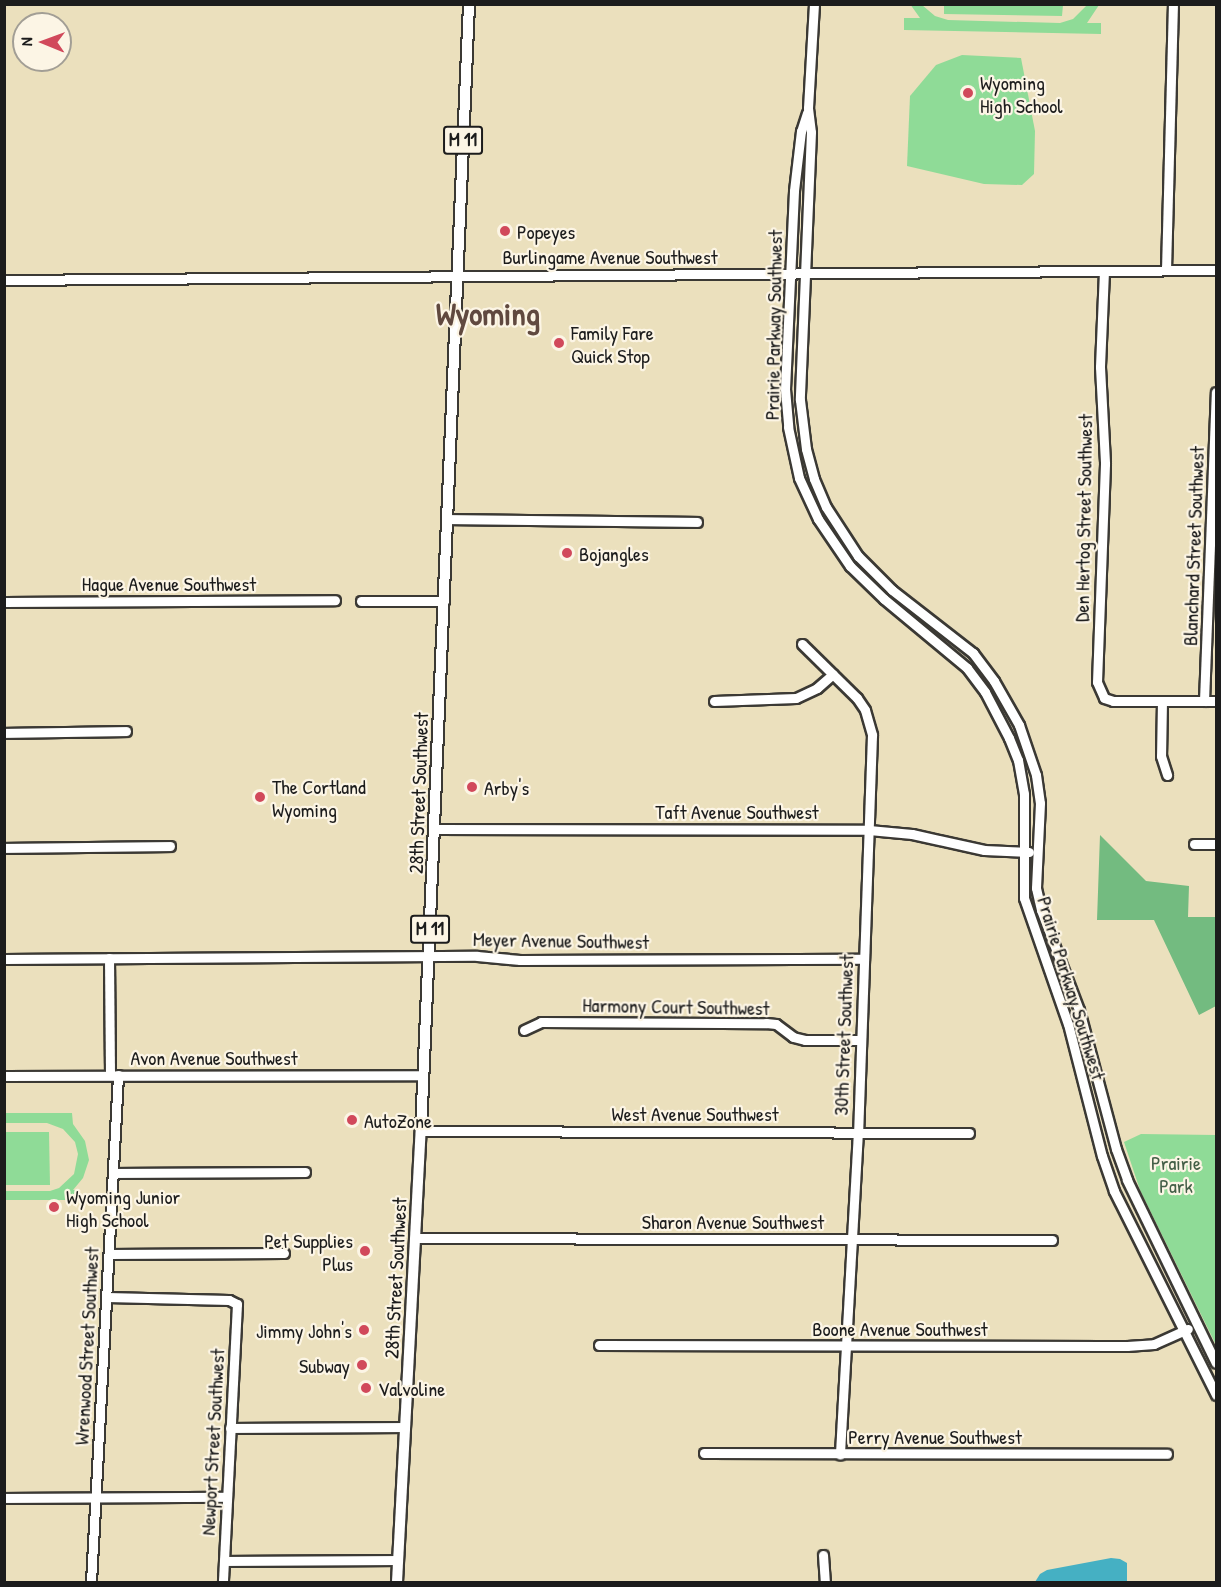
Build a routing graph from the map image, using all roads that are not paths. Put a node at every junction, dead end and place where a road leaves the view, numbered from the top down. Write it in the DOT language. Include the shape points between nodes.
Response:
graph roads {
  1 [pos="469,4"];
  2 [pos="814,4"];
  3 [pos="1173,4"];
  4 [pos="808,108"];
  5 [pos="1166,270"];
  6 [pos="1216,270"];
  7 [pos="1104,271"];
  8 [pos="791,273"];
  9 [pos="805,273"];
  10 [pos="458,275"];
  11 [pos="4,280"];
  12 [pos="1216,392"];
  13 [pos="447,519"];
  14 [pos="697,522"];
  15 [pos="335,600"];
  16 [pos="361,601"];
  17 [pos="444,601"];
  18 [pos="4,602"];
  19 [pos="802,644"];
  20 [pos="833,674"];
  21 [pos="1004,696"];
  22 [pos="714,701"];
  23 [pos="1162,701"];
  24 [pos="1204,701"];
  25 [pos="1216,701"];
  26 [pos="992,704"];
  27 [pos="126,731"];
  28 [pos="4,733"];
  29 [pos="1167,775"];
  30 [pos="434,829"];
  31 [pos="869,830"];
  32 [pos="1194,844"];
  33 [pos="1216,844"];
  34 [pos="170,846"];
  35 [pos="4,848"];
  36 [pos="1024,852"];
  37 [pos="1038,853"];
  38 [pos="429,956"];
  39 [pos="109,958"];
  40 [pos="4,959"];
  41 [pos="864,959"];
  42 [pos="524,1030"];
  43 [pos="861,1040"];
  44 [pos="114,1075"];
  45 [pos="423,1075"];
  46 [pos="4,1076"];
  47 [pos="421,1131"];
  48 [pos="858,1131"];
  49 [pos="969,1132"];
  50 [pos="305,1172"];
  51 [pos="114,1173"];
  52 [pos="415,1238"];
  53 [pos="851,1239"];
  54 [pos="1052,1240"];
  55 [pos="284,1253"];
  56 [pos="109,1254"];
  57 [pos="107,1297"];
  58 [pos="1197,1324"];
  59 [pos="1185,1331"];
  60 [pos="599,1345"];
  61 [pos="845,1346"];
  62 [pos="1216,1363"];
  63 [pos="1216,1395"];
  64 [pos="405,1427"];
  65 [pos="230,1428"];
  66 [pos="704,1453"];
  67 [pos="840,1454"];
  68 [pos="1167,1455"];
  69 [pos="96,1497"];
  70 [pos="227,1497"];
  71 [pos="4,1498"];
  72 [pos="823,1555"];
  73 [pos="398,1560"];
  74 [pos="224,1561"];
  75 [pos="91,1582"];
  76 [pos="223,1582"];
  77 [pos="397,1582"];
  78 [pos="825,1582"];
  1 -- 10 [label="main road, 28th Street Southwest / M 11"];
  2 -- 4 [label="street, Prairie Parkway Southwest"];
  3 -- 5 [label="street"];
  4 -- 8 [label="street, Prairie Parkway Southwest" via="795,179"];
  4 -- 9 [label="street, Prairie Parkway Southwest" via="811,132"];
  5 -- 6 [label="street, Burlingame Avenue Southwest"];
  5 -- 7 [label="street, Burlingame Avenue Southwest"];
  7 -- 9 [label="street, Burlingame Avenue Southwest"];
  7 -- 23 [label="street, Den Hertog Street Southwest" via="1100,367 1105,464 1097,682 1104,698 1113,701"];
  8 -- 9 [label="street, Burlingame Avenue Southwest"];
  8 -- 10 [label="street, Burlingame Avenue Southwest"];
  8 -- 26 [label="street, Prairie Parkway Southwest" via="785,389 799,478 807,498 850,566 884,600 967,668"];
  9 -- 21 [label="street, Prairie Parkway Southwest" via="801,419 809,459 826,507 858,556 892,590 973,653"];
  10 -- 11 [label="street, Burlingame Avenue Southwest"];
  10 -- 13 [label="main road, 28th Street Southwest / M 11"];
  12 -- 24 [label="street, Blanchard Street Southwest"];
  13 -- 14 [label="street"];
  13 -- 17 [label="main road, 28th Street Southwest / M 11"];
  15 -- 18 [label="street, Hague Avenue Southwest"];
  16 -- 17 [label="street"];
  17 -- 30 [label="main road, 28th Street Southwest / M 11"];
  19 -- 20 [label="street, 30th Street Southwest"];
  20 -- 22 [label="street" via="817,688 796,698"];
  20 -- 31 [label="street, 30th Street Southwest" via="857,698 870,724"];
  21 -- 26 [label="street"];
  21 -- 37 [label="street, Prairie Parkway Southwest" via="1019,725 1036,775 1040,803"];
  23 -- 24 [label="street"];
  23 -- 29 [label="street" via="1161,756"];
  24 -- 25 [label="street"];
  26 -- 36 [label="street, Prairie Parkway Southwest" via="1022,778"];
  27 -- 28 [label="street"];
  30 -- 31 [label="street, Taft Avenue Southwest"];
  30 -- 38 [label="main road, 28th Street Southwest / M 11"];
  31 -- 36 [label="street, Taft Avenue Southwest" via="912,834 984,850"];
  31 -- 41 [label="street, 30th Street Southwest"];
  32 -- 33 [label="street"];
  34 -- 35 [label="street"];
  36 -- 37 [label="street, Taft Avenue Southwest"];
  36 -- 59 [label="street, Prairie Parkway Southwest" via="1024,898 1068,1024 1102,1156 1114,1191"];
  37 -- 58 [label="street, Prairie Parkway Southwest" via="1036,888 1041,910 1079,1010 1116,1149 1135,1200"];
  38 -- 39 [label="street, Meyer Avenue Southwest"];
  38 -- 41 [label="street, Meyer Avenue Southwest" via="520,960"];
  38 -- 45 [label="main road, 28th Street Southwest / M 11"];
  39 -- 40 [label="street, Meyer Avenue Southwest"];
  39 -- 44 [label="street, Wrenwood Street Southwest"];
  41 -- 43 [label="street, 30th Street Southwest"];
  42 -- 43 [label="street, Harmony Court Southwest" via="541,1022 766,1023 776,1024 793,1037 805,1040"];
  43 -- 48 [label="street, 30th Street Southwest"];
  44 -- 45 [label="street, Avon Avenue Southwest"];
  44 -- 46 [label="street, Avon Avenue Southwest"];
  44 -- 51 [label="street, Wrenwood Street Southwest"];
  45 -- 47 [label="main road, 28th Street Southwest / M 11"];
  47 -- 48 [label="street, West Avenue Southwest"];
  47 -- 52 [label="main road, 28th Street Southwest / M 11"];
  48 -- 49 [label="street, West Avenue Southwest"];
  48 -- 53 [label="street, 30th Street Southwest"];
  50 -- 51 [label="street"];
  51 -- 56 [label="street, Wrenwood Street Southwest"];
  52 -- 53 [label="street, Sharon Avenue Southwest"];
  52 -- 64 [label="main road, 28th Street Southwest / M 11"];
  53 -- 54 [label="street, Sharon Avenue Southwest"];
  53 -- 61 [label="street, 30th Street Southwest"];
  55 -- 56 [label="street"];
  56 -- 57 [label="street, Wrenwood Street Southwest"];
  57 -- 65 [label="street, Newport Street Southwest" via="229,1300 237,1304"];
  57 -- 69 [label="street, Wrenwood Street Southwest"];
  58 -- 59 [label="street, Boone Avenue Southwest"];
  58 -- 62 [label="street, Prairie Parkway Southwest"];
  59 -- 61 [label="street, Boone Avenue Southwest" via="1154,1344 1128,1347"];
  59 -- 63 [label="street, Prairie Parkway Southwest"];
  60 -- 61 [label="street, Boone Avenue Southwest"];
  61 -- 67 [label="street, 30th Street Southwest"];
  64 -- 65 [label="street"];
  64 -- 73 [label="main road, 28th Street Southwest / M 11"];
  65 -- 70 [label="street, Newport Street Southwest"];
  66 -- 67 [label="street, Perry Avenue Southwest"];
  67 -- 68 [label="street, Perry Avenue Southwest"];
  69 -- 70 [label="street"];
  69 -- 71 [label="street"];
  69 -- 75 [label="street, Wrenwood Street Southwest"];
  70 -- 74 [label="street, Newport Street Southwest"];
  72 -- 78 [label="street"];
  73 -- 74 [label="street"];
  73 -- 77 [label="main road, 28th Street Southwest / M 11"];
  74 -- 76 [label="street, Newport Street Southwest"];
}
